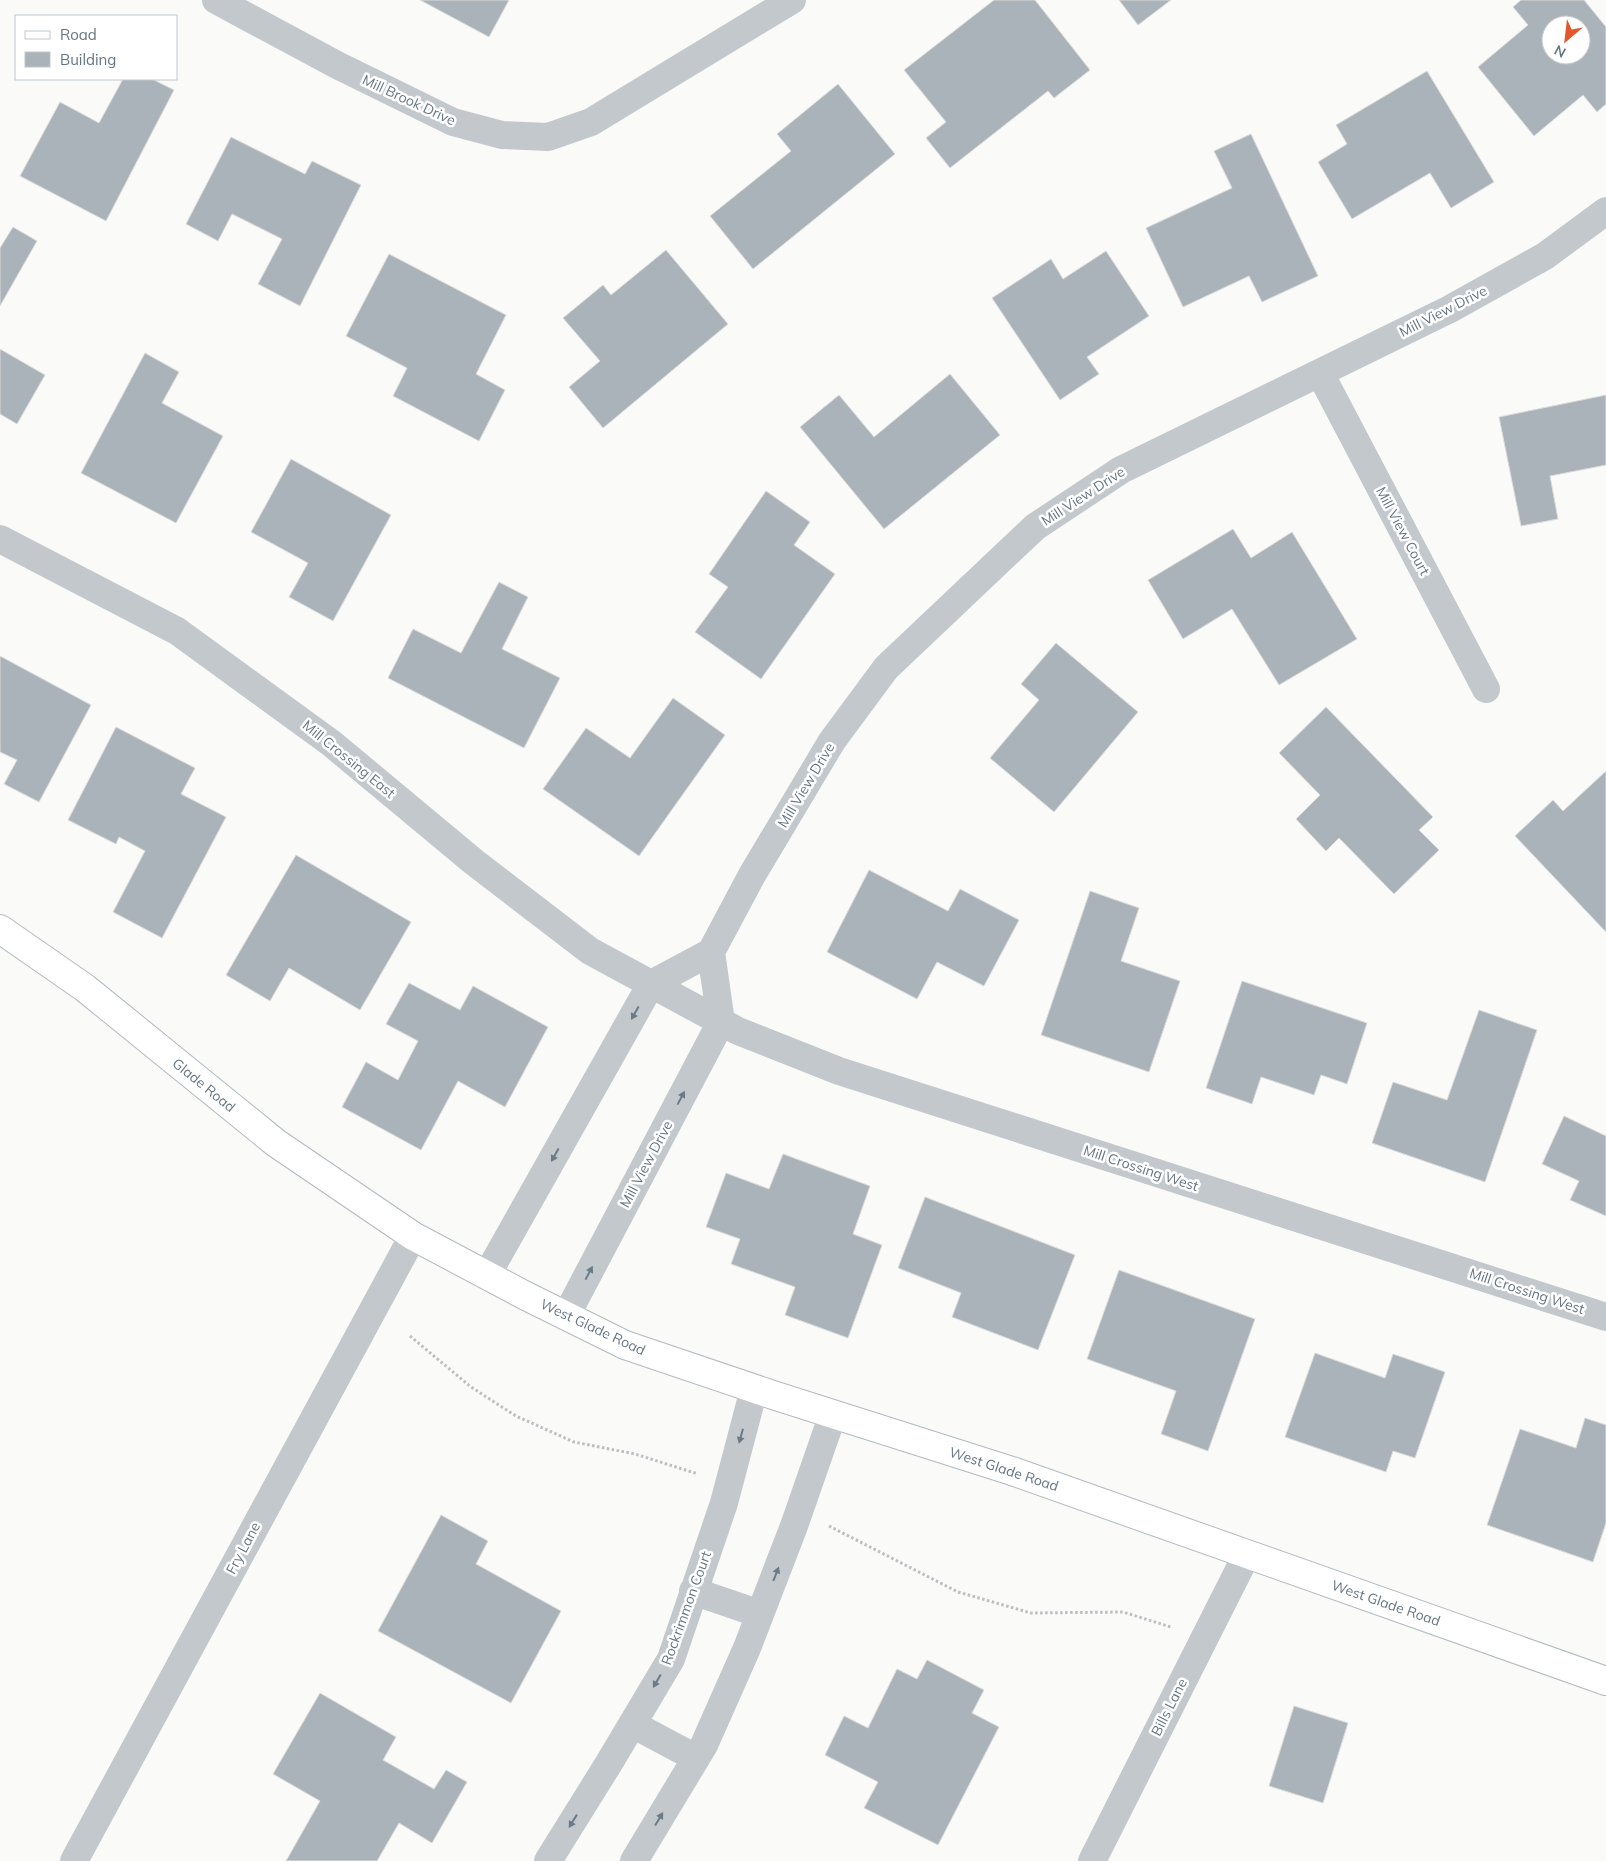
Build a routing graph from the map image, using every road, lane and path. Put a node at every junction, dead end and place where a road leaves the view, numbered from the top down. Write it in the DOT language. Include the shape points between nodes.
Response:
graph roads {
  1 [pos="216,0"];
  2 [pos="792,0"];
  3 [pos="1606,211"];
  4 [pos="1320,373"];
  5 [pos="0,539"];
  6 [pos="1486,689"];
  7 [pos="0,929"];
  8 [pos="711,952"];
  9 [pos="651,984"];
  10 [pos="683,1002"];
  11 [pos="721,1022"];
  12 [pos="412,1236"];
  13 [pos="487,1275"];
  14 [pos="566,1316"];
  15 [pos="1606,1317"];
  16 [pos="754,1389"];
  17 [pos="833,1414"];
  18 [pos="1247,1554"];
  19 [pos="693,1591"];
  20 [pos="760,1614"];
  21 [pos="1606,1681"];
  22 [pos="632,1724"];
  23 [pos="696,1758"];
  24 [pos="74,1861"];
  25 [pos="548,1861"];
  26 [pos="634,1861"];
  27 [pos="1092,1861"];
  1 -- 2 [label="street, Mill Brook Drive" via="337,66 453,122 502,136 548,137 590,122"];
  3 -- 4 [label="street, Mill View Drive" via="1528,266 1450,310"];
  4 -- 6 [label="street, Mill View Court"];
  4 -- 8 [label="street, Mill View Drive" via="1121,470 1035,527 886,668 832,740 752,875"];
  5 -- 9 [label="street, Mill Crossing East" via="177,631 331,743 474,862 590,951"];
  7 -- 12 [label="main road, Glade Road" via="85,988 276,1144"];
  8 -- 9 [label="street"];
  8 -- 11 [label="street"];
  9 -- 10 [label="street, Mill Crossing East"];
  9 -- 13 [label="street, one-way"];
  10 -- 11 [label="street, Mill Crossing West"];
  14 -- 11 [label="street, Mill View Drive, one-way"];
  11 -- 15 [label="street, Mill Crossing West" via="839,1071"];
  12 -- 13 [label="main road, West Glade Road"];
  12 -- 24 [label="street, Fry Lane"];
  13 -- 14 [label="main road, West Glade Road"];
  14 -- 16 [label="main road, West Glade Road" via="625,1345"];
  16 -- 17 [label="main road, West Glade Road"];
  16 -- 19 [label="street, Rockrimmon Court, one-way" via="724,1503"];
  17 -- 18 [label="main road, West Glade Road" via="1012,1471"];
  20 -- 17 [label="street, one-way"];
  18 -- 21 [label="main road, West Glade Road"];
  18 -- 27 [label="street, Bills Lane"];
  19 -- 20 [label="street"];
  19 -- 22 [label="street, Rockrimmon Court, one-way" via="670,1658"];
  20 -- 23 [label="street"];
  22 -- 23 [label="street"];
  22 -- 25 [label="street, Rockrimmon Court, one-way"];
  26 -- 23 [label="street, one-way"];
}
